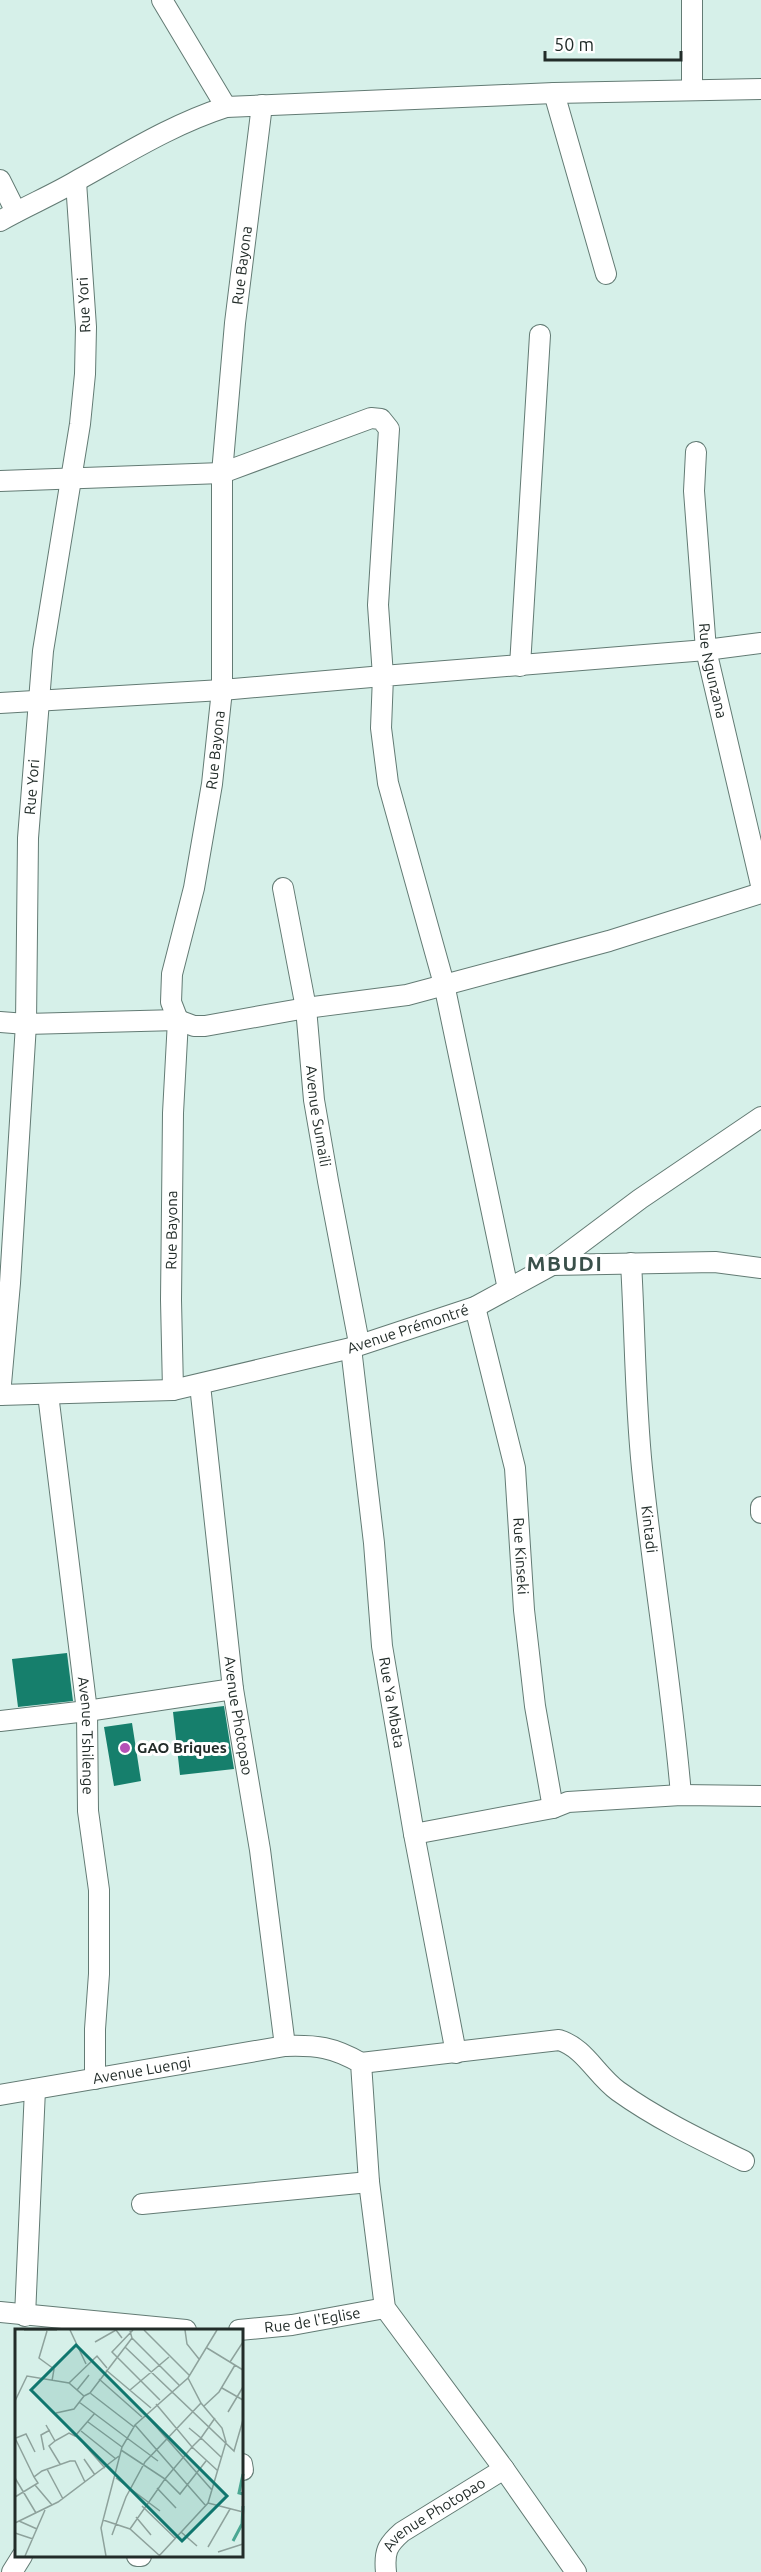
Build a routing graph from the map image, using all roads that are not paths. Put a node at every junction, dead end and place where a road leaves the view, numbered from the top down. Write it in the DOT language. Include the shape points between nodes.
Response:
graph roads {
  1 [pos="162,0"];
  2 [pos="692,0"];
  3 [pos="761,89"];
  4 [pos="692,90"];
  5 [pos="554,93"];
  6 [pos="262,105"];
  7 [pos="226,107"];
  8 [pos="0,180"];
  9 [pos="76,182"];
  10 [pos="8,216"];
  11 [pos="606,274"];
  12 [pos="540,335"];
  13 [pos="696,452"];
  14 [pos="222,473"];
  15 [pos="70,478"];
  16 [pos="0,481"];
  17 [pos="761,643"];
  18 [pos="706,650"];
  19 [pos="520,666"];
  20 [pos="383,676"];
  21 [pos="222,690"];
  22 [pos="40,699"];
  23 [pos="0,703"];
  24 [pos="761,885"];
  25 [pos="283,888"];
  26 [pos="761,892"];
  27 [pos="444,984"];
  28 [pos="306,1008"];
  29 [pos="178,1020"];
  30 [pos="0,1022"];
  31 [pos="26,1024"];
  32 [pos="761,1117"];
  33 [pos="631,1263"];
  34 [pos="552,1265"];
  35 [pos="761,1268"];
  36 [pos="508,1289"];
  37 [pos="475,1307"];
  38 [pos="355,1345"];
  39 [pos="200,1385"];
  40 [pos="173,1390"];
  41 [pos="48,1394"];
  42 [pos="0,1395"];
  43 [pos="761,1507"];
  44 [pos="761,1513"];
  45 [pos="233,1689"];
  46 [pos="87,1711"];
  47 [pos="0,1721"];
  48 [pos="681,1795"];
  49 [pos="761,1796"];
  50 [pos="553,1808"];
  51 [pos="414,1834"];
  52 [pos="285,2046"];
  53 [pos="456,2053"];
  54 [pos="361,2063"];
  55 [pos="95,2079"];
  56 [pos="35,2089"];
  57 [pos="0,2095"];
  58 [pos="744,2161"];
  59 [pos="369,2182"];
  60 [pos="142,2204"];
  61 [pos="385,2308"];
  62 [pos="0,2312"];
  63 [pos="25,2316"];
  64 [pos="81,2326"];
  65 [pos="144,2329"];
  66 [pos="243,2331"];
  67 [pos="504,2469"];
  68 [pos="21,2557"];
  69 [pos="12,2572"];
  70 [pos="386,2572"];
  71 [pos="576,2572"];
  1 -- 7 [label="street"];
  2 -- 4 [label="street"];
  3 -- 4 [label="street"];
  4 -- 5 [label="street"];
  5 -- 6 [label="street"];
  5 -- 11 [label="street"];
  6 -- 7 [label="street"];
  6 -- 14 [label="street, Rue Bayona" via="235,323"];
  7 -- 9 [label="street" via="152,137"];
  8 -- 10 [label="street"];
  9 -- 10 [label="street"];
  9 -- 15 [label="street, Rue Yori" via="86,327 80,424"];
  12 -- 19 [label="street"];
  13 -- 18 [label="street, Rue Ngunzana" via="694,491"];
  14 -- 15 [label="street"];
  14 -- 20 [label="street" via="371,418 385,421 389,429 378,605"];
  14 -- 21 [label="street, Rue Bayona"];
  15 -- 16 [label="street"];
  15 -- 22 [label="street, Rue Yori" via="43,651"];
  17 -- 18 [label="street"];
  18 -- 19 [label="street"];
  18 -- 24 [label="street, Rue Ngunzana"];
  19 -- 20 [label="street"];
  20 -- 21 [label="street"];
  20 -- 27 [label="street" via="381,728 388,783"];
  21 -- 22 [label="street"];
  21 -- 29 [label="street, Rue Bayona" via="194,888 172,974 171,1002"];
  22 -- 23 [label="street"];
  22 -- 31 [label="street, Rue Yori" via="28,838"];
  25 -- 28 [label="street, Avenue Sumaili"];
  26 -- 27 [label="street" via="609,941"];
  27 -- 28 [label="street" via="371,1001"];
  27 -- 36 [label="street"];
  28 -- 29 [label="street" via="205,1026"];
  28 -- 38 [label="street, Avenue Sumaili" via="315,1100"];
  29 -- 31 [label="street"];
  29 -- 40 [label="street, Rue Bayona" via="173,1113"];
  30 -- 31 [label="street"];
  31 -- 42 [label="street, Rue Yori"];
  32 -- 34 [label="street, Avenue Prémontré" via="640,1199"];
  33 -- 34 [label="street"];
  33 -- 35 [label="street" via="715,1262"];
  33 -- 48 [label="street, Kintadi" via="642,1466"];
  34 -- 36 [label="street, Avenue Prémontré"];
  36 -- 37 [label="street, Avenue Prémontré"];
  37 -- 38 [label="street, Avenue Prémontré"];
  37 -- 50 [label="street, Rue Kinseki" via="515,1468 524,1610 535,1706"];
  38 -- 39 [label="street, Avenue Prémontré"];
  38 -- 51 [label="street, Rue Ya Mbata" via="382,1646"];
  39 -- 40 [label="street, Avenue Prémontré"];
  39 -- 45 [label="street, Avenue Photopao"];
  40 -- 41 [label="street, Avenue Prémontré"];
  41 -- 42 [label="street, Avenue Prémontré"];
  41 -- 46 [label="street, Avenue Tshilenge"];
  43 -- 44 [label="street"];
  45 -- 46 [label="street"];
  45 -- 52 [label="street, Avenue Photopao" via="260,1850"];
  46 -- 47 [label="street"];
  46 -- 55 [label="street, Avenue Tshilenge" via="88,1811 99,1890"];
  48 -- 49 [label="street"];
  48 -- 50 [label="street" via="568,1802"];
  50 -- 51 [label="street"];
  51 -- 53 [label="street, Rue Ya Mbata"];
  52 -- 54 [label="street, Avenue Luengi" via="316,2045 342,2052"];
  52 -- 55 [label="street, Avenue Luengi"];
  53 -- 54 [label="street"];
  53 -- 58 [label="street" via="543,2041 568,2043 611,2086 636,2103"];
  54 -- 59 [label="street"];
  55 -- 56 [label="street, Avenue Luengi"];
  56 -- 57 [label="street, Avenue Luengi"];
  56 -- 63 [label="street"];
  59 -- 60 [label="street"];
  59 -- 61 [label="street"];
  61 -- 66 [label="street, Rue de l'Eglise"];
  61 -- 67 [label="street"];
  62 -- 63 [label="street"];
  63 -- 64 [label="street"];
  64 -- 65 [label="street"];
  67 -- 70 [label="street, Avenue Photopao" via="396,2538 384,2553"];
  67 -- 71 [label="street"];
  68 -- 69 [label="street"];
}
